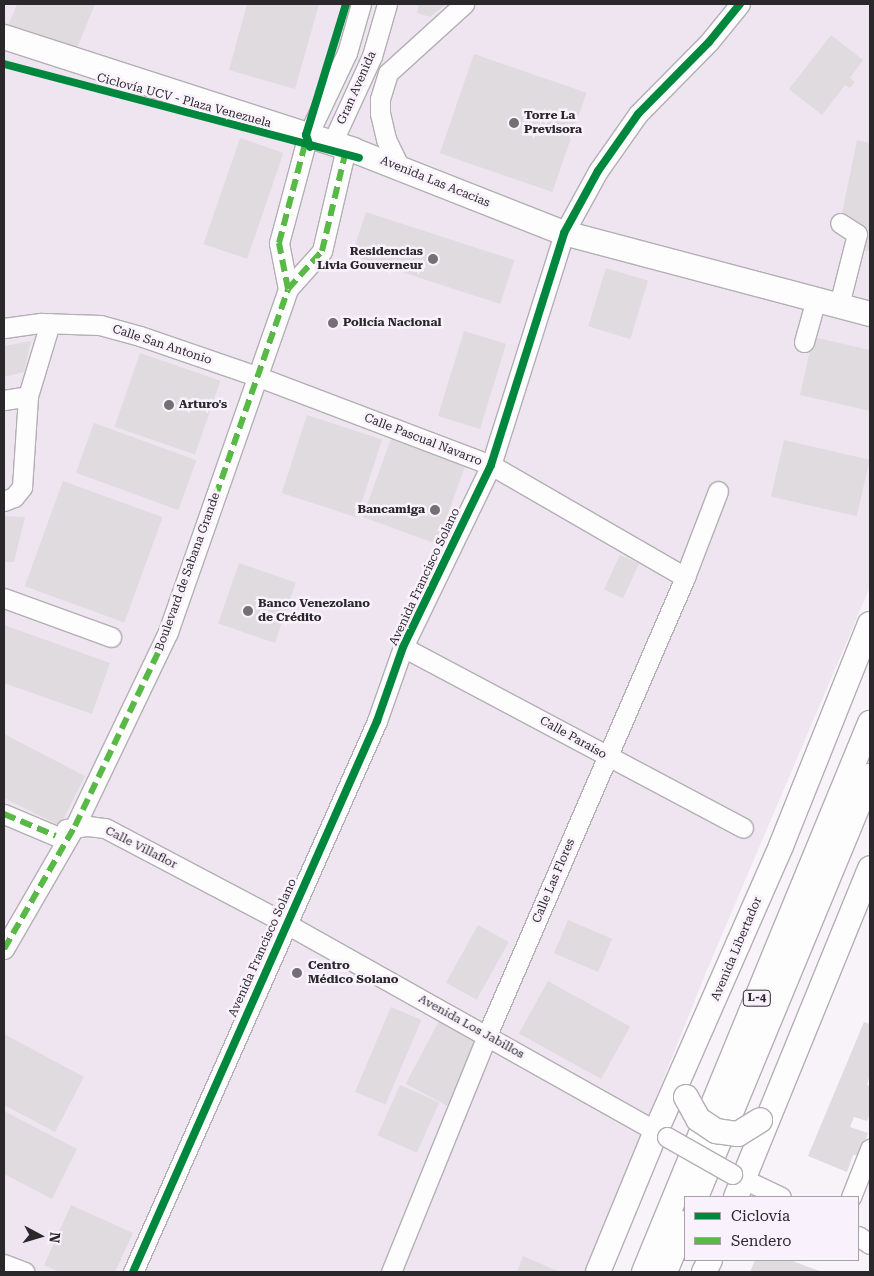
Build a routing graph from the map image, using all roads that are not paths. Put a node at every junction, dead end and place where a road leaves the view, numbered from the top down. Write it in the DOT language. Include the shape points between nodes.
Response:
graph roads {
  1 [pos="361,4"];
  2 [pos="387,4"];
  3 [pos="464,4"];
  4 [pos="740,4"];
  5 [pos="4,37"];
  6 [pos="308,135"];
  7 [pos="339,145"];
  8 [pos="400,168"];
  9 [pos="840,223"];
  10 [pos="564,233"];
  11 [pos="288,289"];
  12 [pos="816,299"];
  13 [pos="839,306"];
  14 [pos="870,314"];
  15 [pos="50,323"];
  16 [pos="4,328"];
  17 [pos="804,342"];
  18 [pos="258,377"];
  19 [pos="28,396"];
  20 [pos="4,400"];
  21 [pos="491,465"];
  22 [pos="718,491"];
  23 [pos="4,501"];
  24 [pos="685,577"];
  25 [pos="4,598"];
  26 [pos="870,624"];
  27 [pos="111,637"];
  28 [pos="403,647"];
  29 [pos="870,723"];
  30 [pos="607,757"];
  31 [pos="870,776"];
  32 [pos="4,814"];
  33 [pos="75,826"];
  34 [pos="743,828"];
  35 [pos="56,836"];
  36 [pos="870,868"];
  37 [pos="4,916"];
  38 [pos="285,923"];
  39 [pos="4,949"];
  40 [pos="487,1035"];
  41 [pos="684,1071"];
  42 [pos="767,1112"];
  43 [pos="661,1134"];
  44 [pos="870,1149"];
  45 [pos="737,1184"];
  46 [pos="696,1196"];
  47 [pos="778,1196"];
  48 [pos="851,1196"];
  49 [pos="684,1225"];
  50 [pos="859,1237"];
  51 [pos="870,1244"];
  52 [pos="4,1264"];
  53 [pos="25,1272"];
  54 [pos="134,1272"];
  55 [pos="391,1272"];
  56 [pos="598,1272"];
  57 [pos="644,1272"];
  58 [pos="665,1272"];
  1 -- 6 [label="street, Gran Avenida" via="347,53"];
  2 -- 7 [label="street, Gran Avenida" via="372,56"];
  3 -- 8 [label="street" via="388,73 380,100 380,114 386,139"];
  4 -- 10 [label="street, Avenida Francisco Solano" via="709,42 638,114 598,171"];
  5 -- 6 [label="main road, Avenida Las Acacias"];
  6 -- 7 [label="main road, Avenida Las Acacias"];
  6 -- 11 [label="street, Boulevard de Sabana Grande" via="279,243"];
  7 -- 8 [label="main road, Avenida Las Acacias"];
  7 -- 11 [label="street, Boulevard de Sabana Grande" via="322,250"];
  8 -- 10 [label="main road, Avenida Las Acacias"];
  9 -- 13 [label="street" via="857,234"];
  10 -- 12 [label="main road, Avenida Las Acacias"];
  10 -- 21 [label="street, Avenida Francisco Solano"];
  11 -- 18 [label="street, Boulevard de Sabana Grande"];
  12 -- 13 [label="main road, Avenida Las Acacias"];
  12 -- 17 [label="street"];
  13 -- 14 [label="main road, Avenida Las Acacias"];
  15 -- 16 [label="street, Calle San Antonio"];
  15 -- 18 [label="street, Calle San Antonio" via="100,325"];
  15 -- 19 [label="street"];
  18 -- 21 [label="street, Calle Pascual Navarro"];
  18 -- 33 [label="street, Boulevard de Sabana Grande" via="168,632"];
  19 -- 20 [label="street"];
  19 -- 23 [label="street" via="22,487 14,497"];
  21 -- 24 [label="street, Calle Pascual Navarro"];
  21 -- 28 [label="street, Avenida Francisco Solano"];
  22 -- 24 [label="street, Calle Las Flores"];
  24 -- 30 [label="street, Calle Las Flores"];
  25 -- 27 [label="street"];
  26 -- 41 [label="main road, Avenida Libertador" via="781,846"];
  28 -- 30 [label="street, Calle Paraíso"];
  28 -- 38 [label="street, Avenida Francisco Solano" via="377,721"];
  29 -- 57 [label="main road, L-4"];
  30 -- 34 [label="street, Calle Paraíso"];
  30 -- 40 [label="street, Calle Las Flores"];
  31 -- 46 [label="main road, L-4"];
  32 -- 35 [label="street"];
  33 -- 35 [label="street"];
  33 -- 38 [label="street, Calle Villaflor" via="106,828"];
  33 -- 39 [label="street, Boulevard de Sabana Grande"];
  35 -- 37 [label="street" via="20,907"];
  36 -- 42 [label="main road"];
  38 -- 40 [label="street, Avenida Los Jabillos"];
  38 -- 54 [label="street, Avenida Francisco Solano"];
  40 -- 43 [label="street, Avenida Los Jabillos"];
  40 -- 55 [label="street, Calle Las Flores"];
  41 -- 42 [label="main road, bridge" via="686,1097 698,1119 716,1131 738,1134"];
  41 -- 43 [label="main road, Avenida Libertador"];
  42 -- 45 [label="main road"];
  43 -- 45 [label="street, Avenida Los Jabillos, bridge"];
  43 -- 56 [label="main road, Avenida Libertador"];
  44 -- 48 [label="street"];
  45 -- 47 [label="street"];
  49 -- 58 [label="main road"];
  50 -- 51 [label="street"];
  52 -- 53 [label="street"];
}
